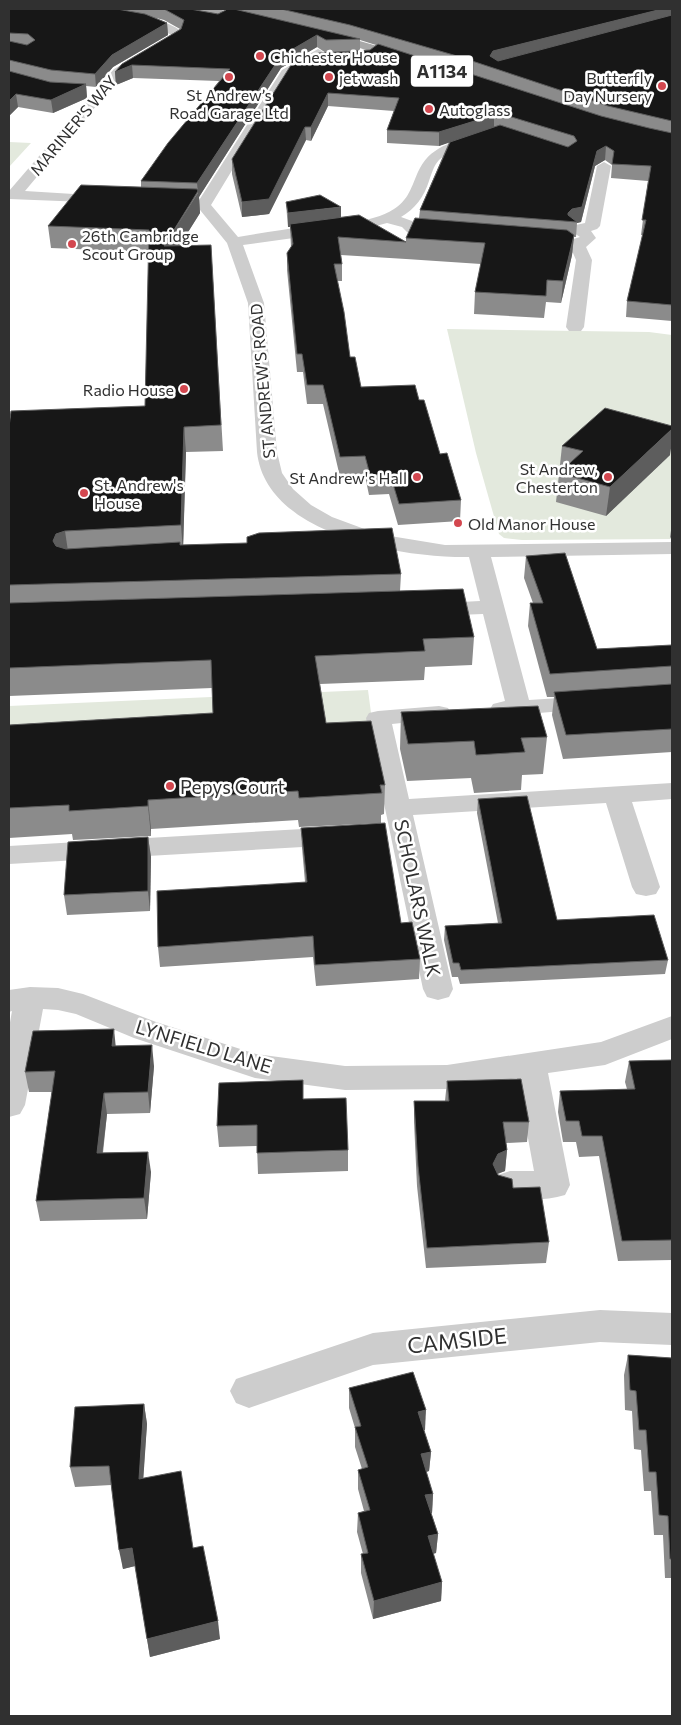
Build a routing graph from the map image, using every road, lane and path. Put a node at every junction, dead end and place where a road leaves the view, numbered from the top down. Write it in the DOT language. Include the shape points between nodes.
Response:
graph roads {
  1 [pos="82,9"];
  2 [pos="198,14"];
  3 [pos="269,22"];
  4 [pos="259,30"];
  5 [pos="319,47"];
  6 [pos="80,92"];
  7 [pos="99,93"];
  8 [pos="491,135"];
  9 [pos="604,166"];
  10 [pos="11,195"];
  11 [pos="125,201"];
  12 [pos="388,218"];
  13 [pos="428,218"];
  14 [pos="407,224"];
  15 [pos="557,228"];
  16 [pos="576,229"];
  17 [pos="457,236"];
  18 [pos="234,242"];
  19 [pos="551,244"];
  20 [pos="569,245"];
  21 [pos="575,327"];
  22 [pos="328,524"];
  23 [pos="301,535"];
  24 [pos="672,548"];
  25 [pos="478,550"];
  26 [pos="492,607"];
  27 [pos="406,610"];
  28 [pos="616,702"];
  29 [pos="519,708"];
  30 [pos="672,791"];
  31 [pos="616,794"];
  32 [pos="401,820"];
  33 [pos="9,856"];
  34 [pos="646,887"];
  35 [pos="438,989"];
  36 [pos="20,999"];
  37 [pos="672,1027"];
  38 [pos="530,1064"];
  39 [pos="9,1106"];
  40 [pos="510,1185"];
  41 [pos="672,1329"];
  42 [pos="249,1391"];
  1 -- 7 [label="street, MARINER'S WAY" via="158,24 175,29 178,34 118,72"];
  2 -- 3 [label="main road" via="218,12"];
  2 -- 4 [label="main road"];
  5 -- 5 [label="main road, A1134" via="415,66 365,58"];
  5 -- 18 [label="street, ST ANDREW'S ROAD" via="286,73 198,205"];
  6 -- 7 [label="street"];
  7 -- 10 [label="street, MARINER'S WAY"];
  8 -- 12 [label="street" via="443,151 428,164 416,197 409,206"];
  9 -- 16 [label="street" via="592,226"];
  10 -- 11 [label="street"];
  12 -- 14 [label="street"];
  12 -- 18 [label="street" via="353,227"];
  13 -- 14 [label="street"];
  14 -- 17 [label="street" via="410,230 419,233"];
  15 -- 16 [label="street"];
  16 -- 20 [label="street" via="588,238 582,243"];
  18 -- 22 [label="street, ST ANDREW'S ROAD" via="256,303 270,472 282,490"];
  19 -- 20 [label="street"];
  20 -- 21 [label="street" via="580,250 584,260"];
  22 -- 23 [label="street"];
  22 -- 25 [label="street, ST ANDREW'S ROAD" via="361,536 411,547"];
  24 -- 25 [label="street, ST ANDREW'S ROAD"];
  25 -- 26 [label="street"];
  26 -- 27 [label="street"];
  26 -- 29 [label="street"];
  28 -- 29 [label="street, SCHOLARS WALK"];
  29 -- 32 [label="street, SCHOLARS WALK" via="378,718"];
  30 -- 31 [label="street, SCHOLARS WALK"];
  31 -- 32 [label="street, SCHOLARS WALK"];
  31 -- 34 [label="street"];
  32 -- 33 [label="street" via="371,834"];
  32 -- 35 [label="street, SCHOLARS WALK"];
  36 -- 38 [label="street, LYNFIELD LANE" via="58,999 83,1005 145,1030 264,1067 345,1078 447,1078"];
  36 -- 39 [label="street, LYNFIELD LANE"];
  37 -- 38 [label="street, LYNFIELD LANE" via="605,1053"];
  38 -- 40 [label="street" via="553,1185"];
  41 -- 42 [label="street, CAMSIDE" via="600,1326 373,1348"];
}
